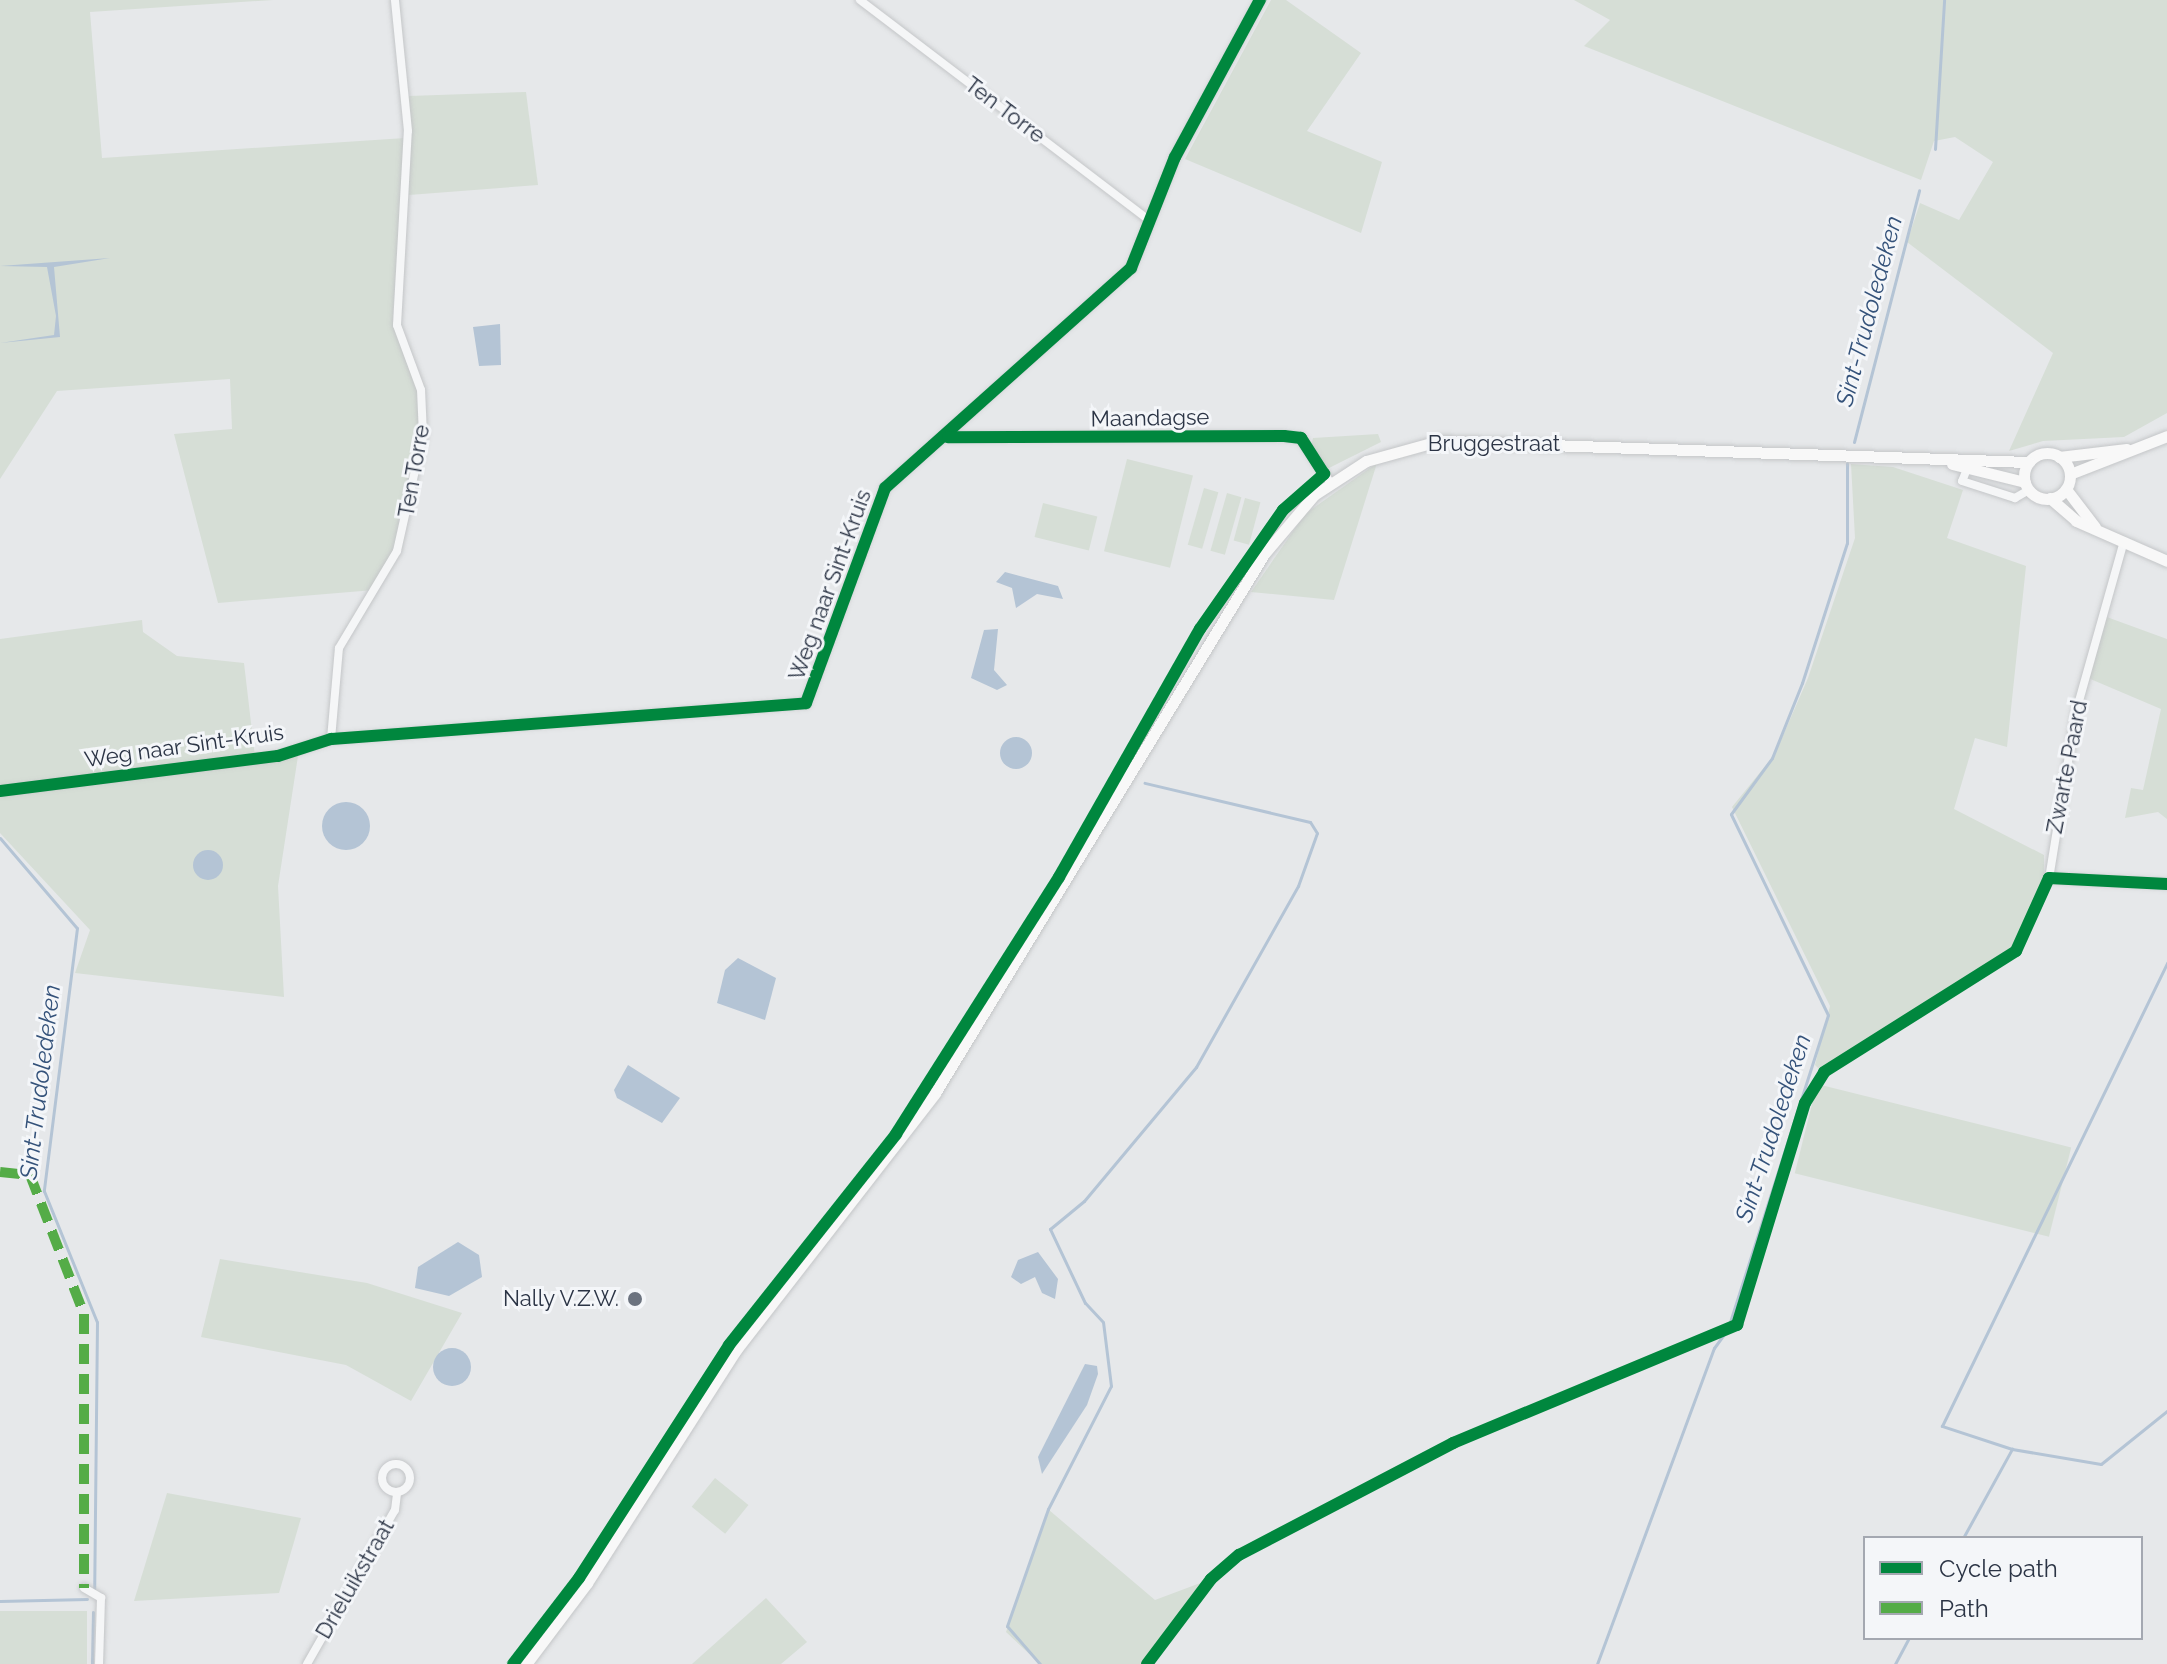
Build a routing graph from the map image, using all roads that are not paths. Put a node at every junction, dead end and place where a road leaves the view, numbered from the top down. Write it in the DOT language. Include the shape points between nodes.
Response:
graph roads {
  1 [pos="395,0"];
  2 [pos="860,0"];
  3 [pos="1260,0"];
  4 [pos="1149,220"];
  5 [pos="2167,436"];
  6 [pos="948,437"];
  7 [pos="2131,449"];
  8 [pos="2059,457"];
  9 [pos="2029,462"];
  10 [pos="1969,464"];
  11 [pos="2070,474"];
  12 [pos="1330,482"];
  13 [pos="2027,486"];
  14 [pos="2066,489"];
  15 [pos="2050,498"];
  16 [pos="2095,527"];
  17 [pos="2124,541"];
  18 [pos="2167,561"];
  19 [pos="331,739"];
  20 [pos="0,791"];
  21 [pos="2167,884"];
  22 [pos="397,1493"];
  23 [pos="84,1588"];
  24 [pos="99,1664"];
  25 [pos="307,1664"];
  26 [pos="526,1664"];
  1 -- 19 [label="street, Ten Torre" via="408,131 397,325 421,390 423,435 397,551 339,648"];
  2 -- 4 [label="street, Ten Torre"];
  3 -- 4 [label="street, Weg naar Sint-Kruis"];
  4 -- 6 [label="street, Weg naar Sint-Kruis" via="1120,283"];
  5 -- 7 [label="main road"];
  6 -- 12 [label="street, Maandagse" via="1301,438"];
  6 -- 19 [label="street, Weg naar Sint-Kruis" via="885,488 806,703"];
  7 -- 8 [label="main road"];
  7 -- 11 [label="main road"];
  8 -- 9 [label="main road" via="2044,453"];
  8 -- 11 [label="main road"];
  9 -- 10 [label="main road, Bruggestraat"];
  9 -- 13 [label="main road"];
  10 -- 12 [label="main road, Bruggestraat" via="1468,440 1409,446"];
  10 -- 13 [label="main road, Bruggestraat"];
  10 -- 13 [label="street" via="1962,481 2015,498"];
  11 -- 14 [label="main road"];
  12 -- 26 [label="main road, Bruggestraat" via="1264,554 935,1093 736,1350 587,1583"];
  13 -- 15 [label="main road"];
  14 -- 15 [label="main road"];
  14 -- 16 [label="main road"];
  15 -- 16 [label="main road"];
  16 -- 17 [label="main road"];
  17 -- 18 [label="main road"];
  17 -- 21 [label="street, Zwarte Paard" via="2076,712 2049,878"];
  19 -- 20 [label="street, Weg naar Sint-Kruis" via="278,756"];
  22 -- 25 [label="street, Drieluikstraat" via="395,1510"];
  23 -- 24 [label="street" via="101,1598"];
}
